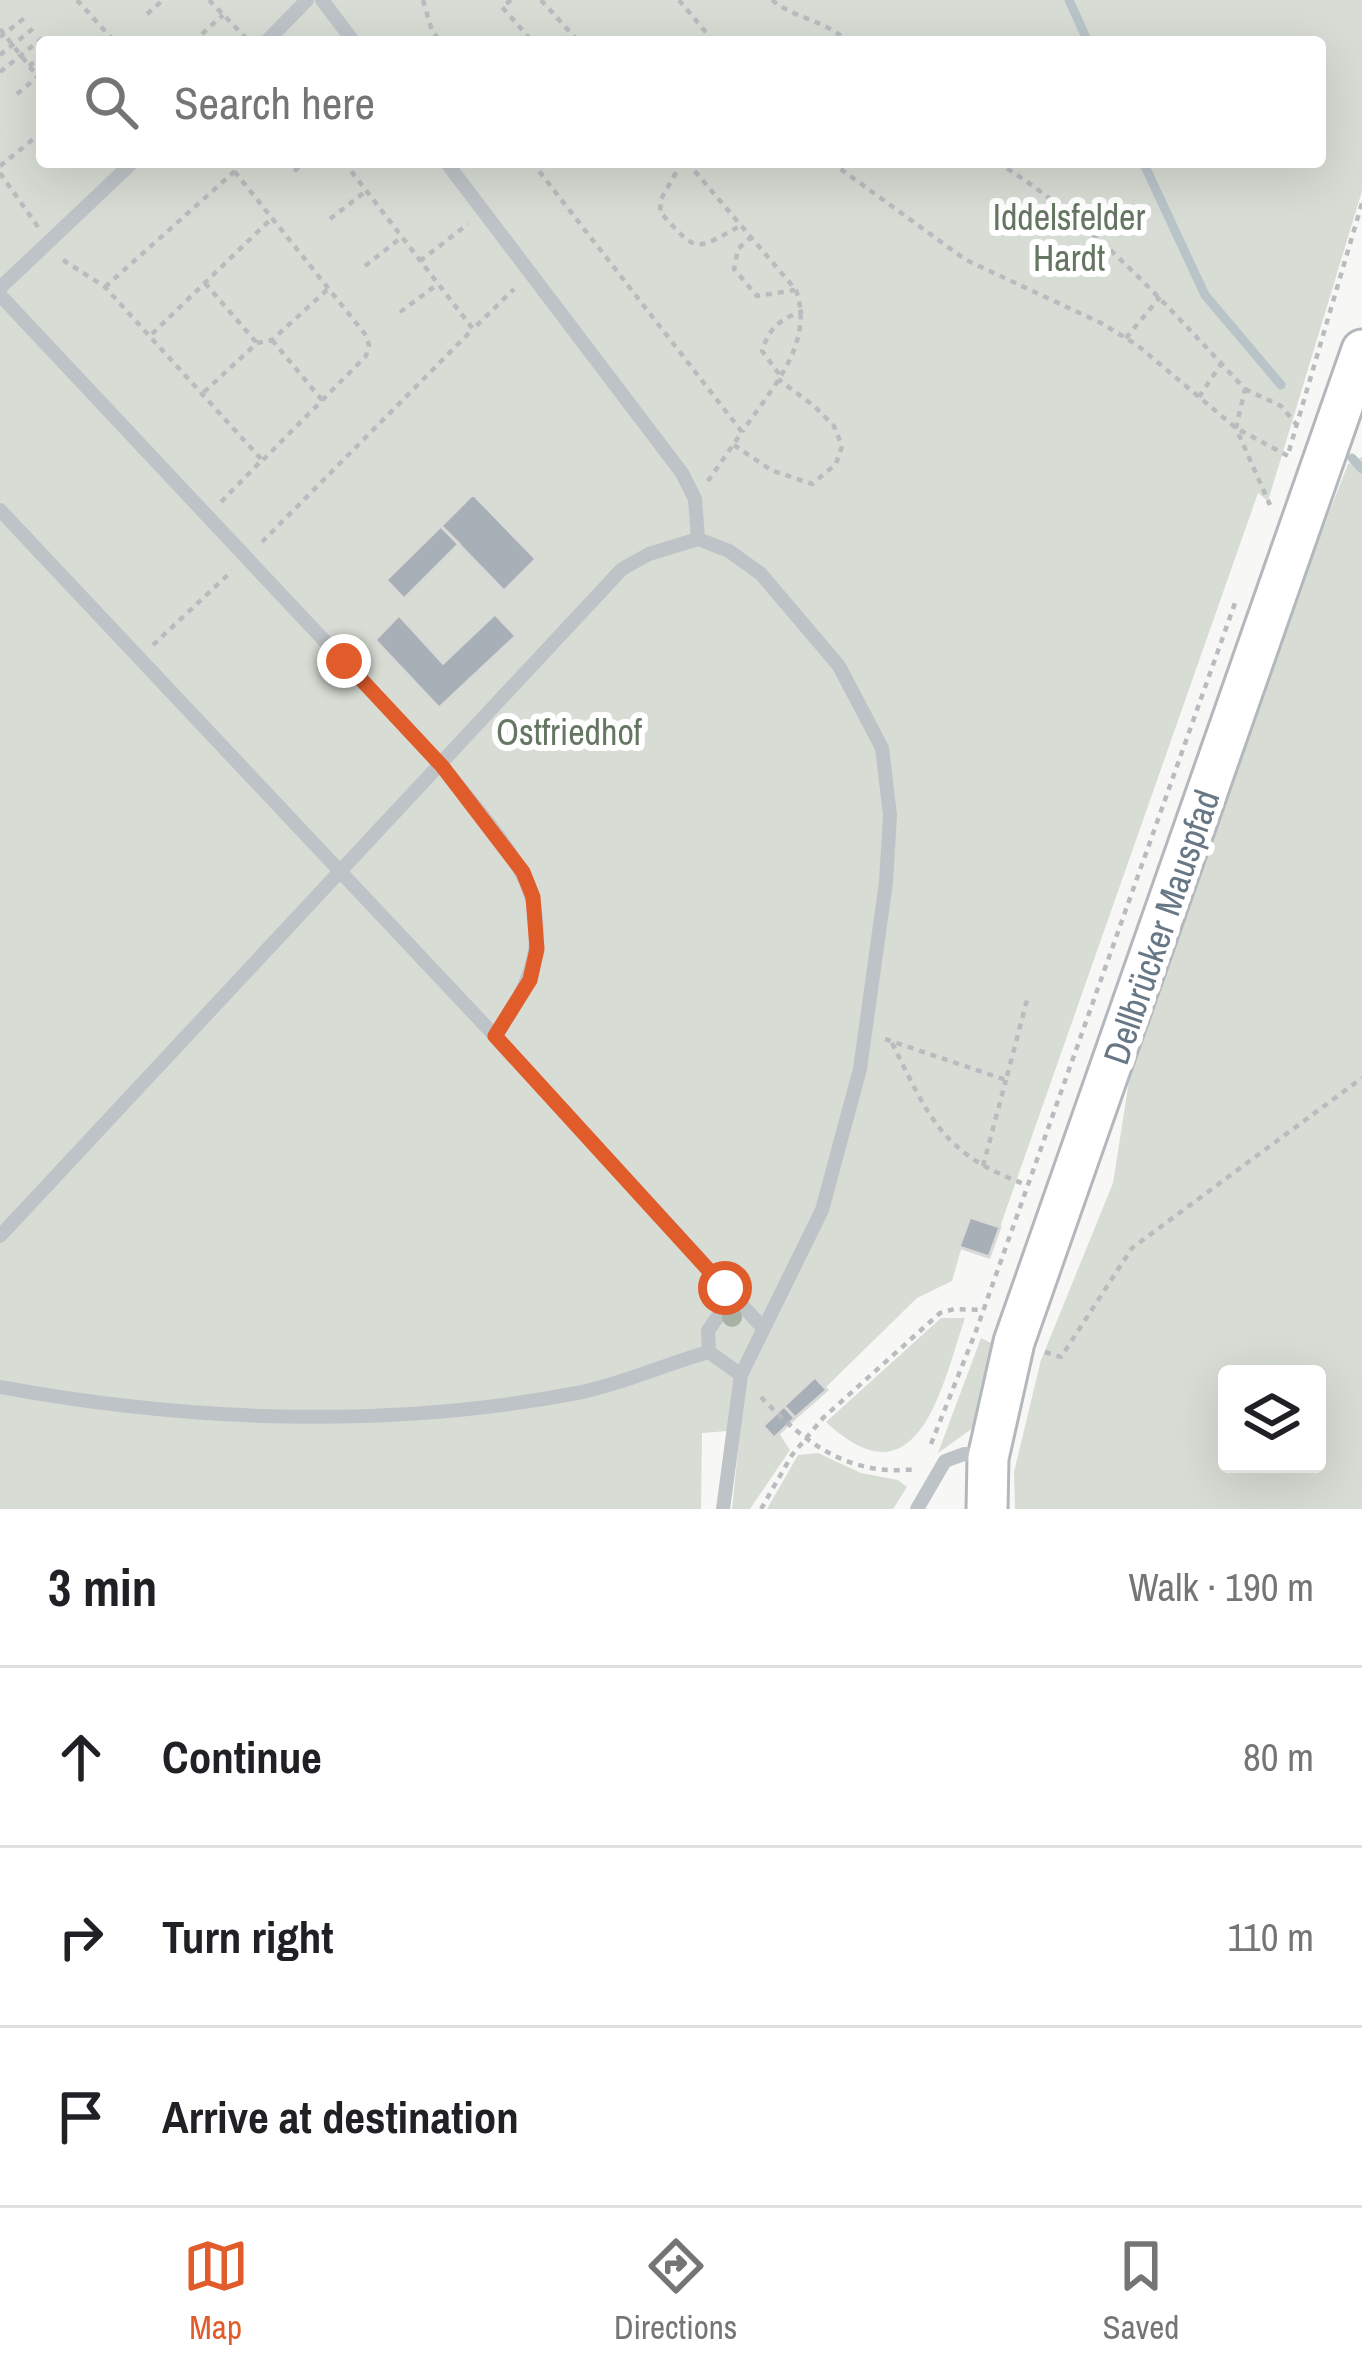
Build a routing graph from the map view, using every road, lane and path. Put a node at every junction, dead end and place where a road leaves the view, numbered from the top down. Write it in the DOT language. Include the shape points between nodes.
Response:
graph roads {
  1 [pos="77,0"];
  2 [pos="163,0"];
  3 [pos="209,0"];
  4 [pos="308,0"];
  5 [pos="322,0"];
  6 [pos="423,0"];
  7 [pos="496,0"];
  8 [pos="511,0"];
  9 [pos="541,0"];
  10 [pos="679,0"];
  11 [pos="772,0"];
  12 [pos="502,7"];
  13 [pos="147,14"];
  14 [pos="223,15"];
  15 [pos="27,16"];
  16 [pos="34,27"];
  17 [pos="1,34"];
  18 [pos="110,36"];
  19 [pos="200,36"];
  20 [pos="244,36"];
  21 [pos="272,36"];
  22 [pos="349,36"];
  23 [pos="436,36"];
  24 [pos="528,36"];
  25 [pos="574,36"];
  26 [pos="710,36"];
  27 [pos="842,36"];
  28 [pos="36,44"];
  29 [pos="12,45"];
  30 [pos="0,55"];
  31 [pos="21,56"];
  32 [pos="36,61"];
  33 [pos="29,66"];
  34 [pos="0,72"];
  35 [pos="36,74"];
  36 [pos="36,81"];
  37 [pos="17,94"];
  38 [pos="36,137"];
  39 [pos="127,168"];
  40 [pos="232,168"];
  41 [pos="298,168"];
  42 [pos="349,168"];
  43 [pos="451,168"];
  44 [pos="537,168"];
  45 [pos="680,168"];
  46 [pos="690,168"];
  47 [pos="839,168"];
  48 [pos="1006,168"];
  49 [pos="0,169"];
  50 [pos="235,171"];
  51 [pos="294,171"];
  52 [pos="367,191"];
  53 [pos="1362,203"];
  54 [pos="484,212"];
  55 [pos="273,217"];
  56 [pos="330,219"];
  57 [pos="742,225"];
  58 [pos="752,236"];
  59 [pos="402,237"];
  60 [pos="49,242"];
  61 [pos="420,261"];
  62 [pos="365,266"];
  63 [pos="531,273"];
  64 [pos="205,283"];
  65 [pos="438,284"];
  66 [pos="105,287"];
  67 [pos="329,288"];
  68 [pos="796,290"];
  69 [pos="0,292"];
  70 [pos="1160,297"];
  71 [pos="803,311"];
  72 [pos="400,312"];
  73 [pos="473,329"];
  74 [pos="150,335"];
  75 [pos="1126,338"];
  76 [pos="272,340"];
  77 [pos="257,343"];
  78 [pos="1362,350"];
  79 [pos="1221,364"];
  80 [pos="779,377"];
  81 [pos="1245,389"];
  82 [pos="204,392"];
  83 [pos="1199,397"];
  84 [pos="323,400"];
  85 [pos="1296,424"];
  86 [pos="1236,428"];
  87 [pos="742,432"];
  88 [pos="734,445"];
  89 [pos="262,460"];
  90 [pos="1305,462"];
  91 [pos="1282,472"];
  92 [pos="1276,488"];
  93 [pos="695,499"];
  94 [pos="0,510"];
  95 [pos="207,515"];
  96 [pos="698,539"];
  97 [pos="247,558"];
  98 [pos="1239,592"];
  99 [pos="140,658"];
  100 [pos="442,766"];
  101 [pos="340,872"];
  102 [pos="1027,1000"];
  103 [pos="867,1033"];
  104 [pos="495,1036"];
  105 [pos="890,1041"];
  106 [pos="1362,1078"];
  107 [pos="1006,1080"];
  108 [pos="983,1166"];
  109 [pos="1027,1185"];
  110 [pos="0,1237"];
  111 [pos="732,1295"];
  112 [pos="983,1310"];
  113 [pos="761,1327"];
  114 [pos="709,1352"];
  115 [pos="1061,1357"];
  116 [pos="742,1375"];
  117 [pos="0,1387"];
  118 [pos="804,1438"];
  119 [pos="929,1448"];
  120 [pos="988,1458"];
  121 [pos="922,1469"];
  122 [pos="723,1509"];
  123 [pos="761,1509"];
  124 [pos="917,1509"];
  125 [pos="987,1509"];
  1 -- 18 [label="path"];
  2 -- 13 [label="path"];
  3 -- 14 [label="path"];
  4 -- 21 [label="lane"];
  5 -- 22 [label="lane"];
  6 -- 23 [label="path"];
  7 -- 12 [label="path"];
  8 -- 12 [label="path"];
  9 -- 25 [label="path"];
  10 -- 26 [label="path"];
  11 -- 27 [label="path"];
  12 -- 24 [label="path"];
  14 -- 19 [label="path"];
  14 -- 20 [label="path"];
  15 -- 17 [label="path"];
  16 -- 29 [label="path"];
  17 -- 29 [label="path"];
  28 -- 31 [label="path"];
  29 -- 30 [label="path"];
  29 -- 31 [label="path"];
  31 -- 33 [label="path"];
  31 -- 34 [label="path"];
  32 -- 33 [label="path"];
  33 -- 35 [label="path"];
  36 -- 37 [label="path"];
  38 -- 49 [label="path"];
  39 -- 60 [label="lane"];
  40 -- 50 [label="path"];
  41 -- 51 [label="path"];
  42 -- 52 [label="path"];
  43 -- 54 [label="lane"];
  44 -- 87 [label="path"];
  45 -- 57 [label="path" via="660,212 691,245"];
  46 -- 57 [label="path"];
  47 -- 75 [label="path" via="966,260"];
  48 -- 70 [label="path" via="1126,260"];
  49 -- 60 [label="path"];
  50 -- 55 [label="path"];
  50 -- 66 [label="path"];
  52 -- 56 [label="path"];
  52 -- 59 [label="path"];
  53 -- 85 [label="path"];
  54 -- 61 [label="path"];
  54 -- 63 [label="lane"];
  55 -- 64 [label="path"];
  55 -- 67 [label="path"];
  57 -- 58 [label="path"];
  58 -- 68 [label="path"];
  58 -- 68 [label="path" via="738,249 734,269 743,283 758,296"];
  59 -- 61 [label="path"];
  59 -- 62 [label="path"];
  60 -- 66 [label="path"];
  60 -- 69 [label="lane"];
  61 -- 65 [label="path"];
  63 -- 73 [label="path"];
  63 -- 93 [label="lane" via="651,428"];
  64 -- 74 [label="path"];
  64 -- 77 [label="path"];
  65 -- 72 [label="path"];
  65 -- 73 [label="path"];
  66 -- 74 [label="path"];
  67 -- 76 [label="path"];
  67 -- 84 [label="path" via="369,345"];
  68 -- 71 [label="path"];
  69 -- 95 [label="lane"];
  70 -- 75 [label="path"];
  70 -- 79 [label="path"];
  71 -- 80 [label="path" via="802,333"];
  71 -- 80 [label="path" via="768,332 762,351"];
  73 -- 97 [label="path"];
  74 -- 82 [label="path"];
  75 -- 83 [label="path"];
  76 -- 77 [label="path"];
  76 -- 84 [label="path"];
  77 -- 82 [label="path"];
  78 -- 90 [label="main road, Dellbrücker Mauspfad"];
  79 -- 81 [label="path"];
  79 -- 83 [label="path"];
  80 -- 87 [label="path"];
  80 -- 88 [label="path" via="834,426 842,446 836,464 812,484"];
  81 -- 85 [label="path" via="1281,406"];
  81 -- 86 [label="path"];
  82 -- 89 [label="path"];
  83 -- 86 [label="path"];
  84 -- 89 [label="path"];
  85 -- 90 [label="path"];
  86 -- 90 [label="path"];
  86 -- 92 [label="path" via="1270,505"];
  87 -- 88 [label="path"];
  88 -- 93 [label="path"];
  89 -- 95 [label="path"];
  90 -- 91 [label="path"];
  90 -- 120 [label="main road, Dellbrücker Mauspfad" via="1014,1342"];
  93 -- 96 [label="lane"];
  94 -- 99 [label="lane"];
  95 -- 97 [label="lane"];
  96 -- 100 [label="lane" via="622,569"];
  96 -- 103 [label="lane" via="761,574 816,635 882,748 890,815"];
  97 -- 99 [label="path"];
  97 -- 100 [label="lane"];
  98 -- 109 [label="path"];
  99 -- 101 [label="lane"];
  100 -- 101 [label="lane"];
  100 -- 104 [label="lane" via="502,840 533,897 530,980"];
  101 -- 104 [label="lane"];
  101 -- 110 [label="lane"];
  102 -- 107 [label="path"];
  103 -- 105 [label="path"];
  103 -- 113 [label="lane" via="822,1210"];
  104 -- 111 [label="lane"];
  105 -- 107 [label="path"];
  105 -- 108 [label="path" via="941,1134"];
  106 -- 115 [label="path" via="1132,1248"];
  107 -- 108 [label="path"];
  108 -- 109 [label="path"];
  109 -- 112 [label="path"];
  111 -- 113 [label="lane"];
  111 -- 114 [label="lane" via="708,1331"];
  112 -- 118 [label="path" via="940,1313"];
  112 -- 119 [label="path"];
  113 -- 116 [label="lane"];
  114 -- 116 [label="lane"];
  114 -- 117 [label="lane" via="583,1392 425,1412 209,1413"];
  116 -- 118 [label="path"];
  116 -- 122 [label="lane"];
  118 -- 121 [label="path" via="872,1470"];
  118 -- 123 [label="path"];
  120 -- 124 [label="lane" via="952,1456"];
  120 -- 125 [label="main road, Dellbrücker Mauspfad"];
}
